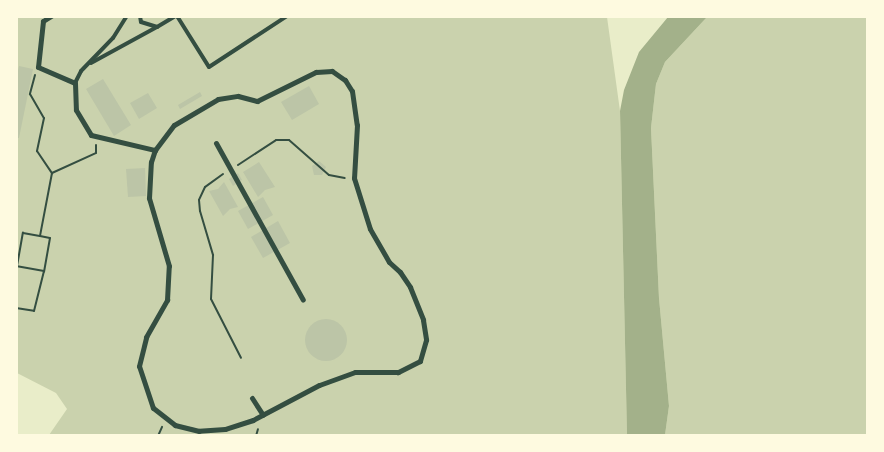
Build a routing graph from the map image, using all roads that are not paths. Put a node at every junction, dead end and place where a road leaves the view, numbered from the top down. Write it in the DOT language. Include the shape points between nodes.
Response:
graph roads {
  1 [pos="51,16"];
  2 [pos="127,16"];
  3 [pos="140,16"];
  4 [pos="176,16"];
  5 [pos="287,16"];
  6 [pos="41,19"];
  7 [pos="157,27"];
  8 [pos="89,63"];
  9 [pos="75,83"];
  10 [pos="216,143"];
  11 [pos="155,150"];
  12 [pos="303,300"];
  13 [pos="252,398"];
  14 [pos="263,415"];
  1 -- 6 [label="street"];
  2 -- 8 [label="lane"];
  3 -- 7 [label="lane" via="141,22"];
  4 -- 5 [label="lane" via="208,67"];
  4 -- 7 [label="lane"];
  6 -- 9 [label="street" via="38,67"];
  7 -- 8 [label="lane"];
  8 -- 9 [label="lane"];
  9 -- 11 [label="street" via="76,110 91,135"];
  10 -- 12 [label="street"];
  11 -- 14 [label="street" via="149,198 169,266 167,300 146,337 139,366 146,392 153,408 175,425 199,430 225,429"];
  11 -- 14 [label="street" via="174,125 218,99 238,96 257,100 316,72 332,72 352,91 357,125 354,178 370,229 389,262 410,287 426,340 420,361 398,372 355,372 319,385"];
  13 -- 14 [label="street"];
}
